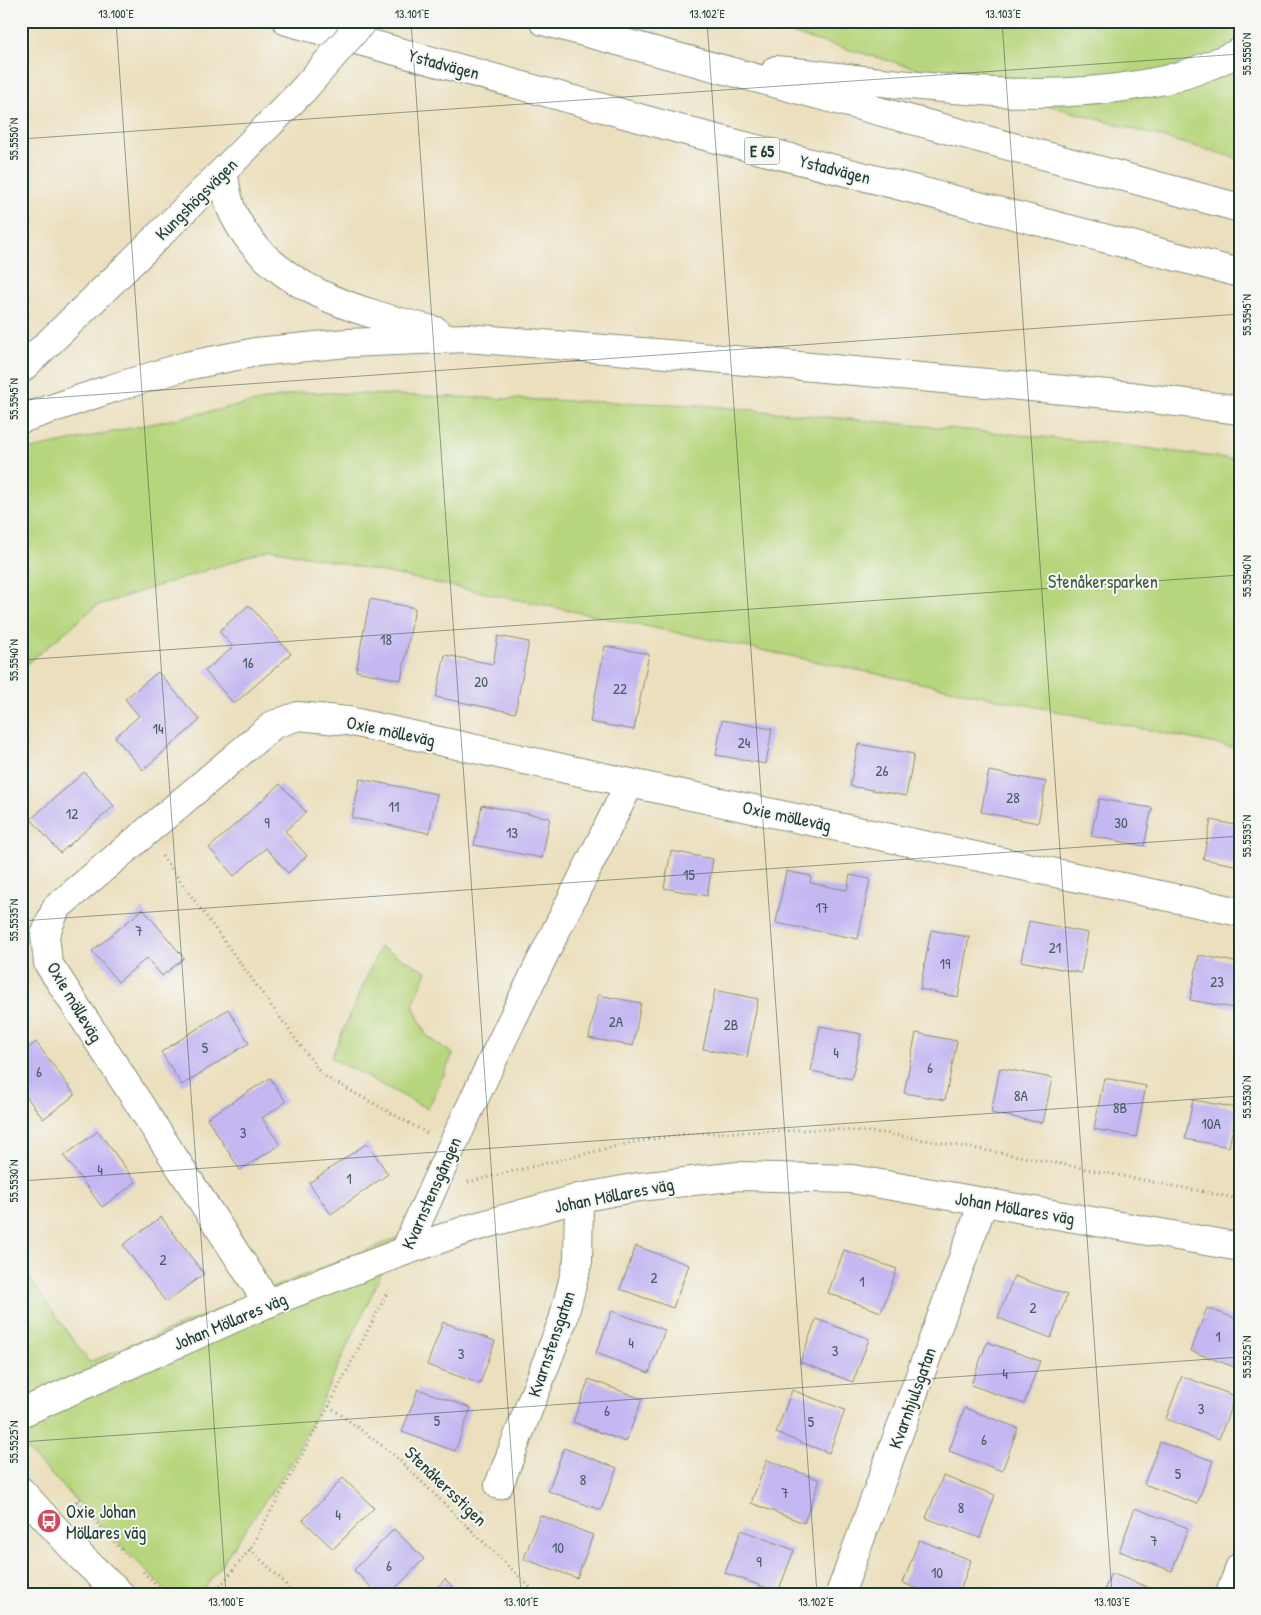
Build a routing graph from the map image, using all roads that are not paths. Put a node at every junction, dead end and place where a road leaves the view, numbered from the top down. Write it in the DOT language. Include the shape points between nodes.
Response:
graph roads {
  1 [pos="287,21"];
  2 [pos="363,21"];
  3 [pos="543,21"];
  4 [pos="1240,52"];
  5 [pos="689,61"];
  6 [pos="223,172"];
  7 [pos="1240,208"];
  8 [pos="1240,273"];
  9 [pos="467,338"];
  10 [pos="21,368"];
  11 [pos="1240,410"];
  12 [pos="21,419"];
  13 [pos="630,783"];
  14 [pos="1240,912"];
  15 [pos="579,1198"];
  16 [pos="983,1203"];
  17 [pos="1240,1247"];
  18 [pos="405,1251"];
  19 [pos="268,1303"];
  20 [pos="21,1413"];
  21 [pos="499,1485"];
  22 [pos="21,1491"];
  23 [pos="1240,1567"];
  24 [pos="120,1594"];
  25 [pos="840,1594"];
  26 [pos="1230,1594"];
  1 -- 8 [label="main road, Ystadvägen / E 65" via="690,132"];
  2 -- 6 [label="main road, Kungshögsvägen, bridge" via="304,89"];
  3 -- 5 [label="main road"];
  4 -- 5 [label="main road" via="1156,82 1052,92 987,92"];
  5 -- 7 [label="main road"];
  6 -- 9 [label="main road" via="232,211 245,235 267,260 300,283 340,303 388,319"];
  6 -- 10 [label="main road, Kungshögsvägen"];
  9 -- 11 [label="main road" via="1130,396"];
  9 -- 12 [label="main road" via="347,343 256,352 186,366"];
  13 -- 14 [label="main road, Oxie mölleväg"];
  13 -- 18 [label="main road, Kvarnstensgången" via="512,1017"];
  13 -- 19 [label="main road, Oxie mölleväg" via="348,721 298,716 273,725 56,908 45,935 48,963"];
  15 -- 16 [label="main road, Johan Möllares väg" via="639,1187 739,1176 852,1179"];
  15 -- 18 [label="main road, Johan Möllares väg"];
  15 -- 21 [label="main road, Kvarnstensgatan" via="578,1261 562,1320"];
  16 -- 17 [label="main road, Johan Möllares väg"];
  16 -- 25 [label="main road, Kvarnhjulsgatan"];
  18 -- 19 [label="main road, Johan Möllares väg"];
  19 -- 20 [label="main road, Johan Möllares väg"];
  22 -- 24 [label="main road"];
  23 -- 26 [label="main road"];
}
